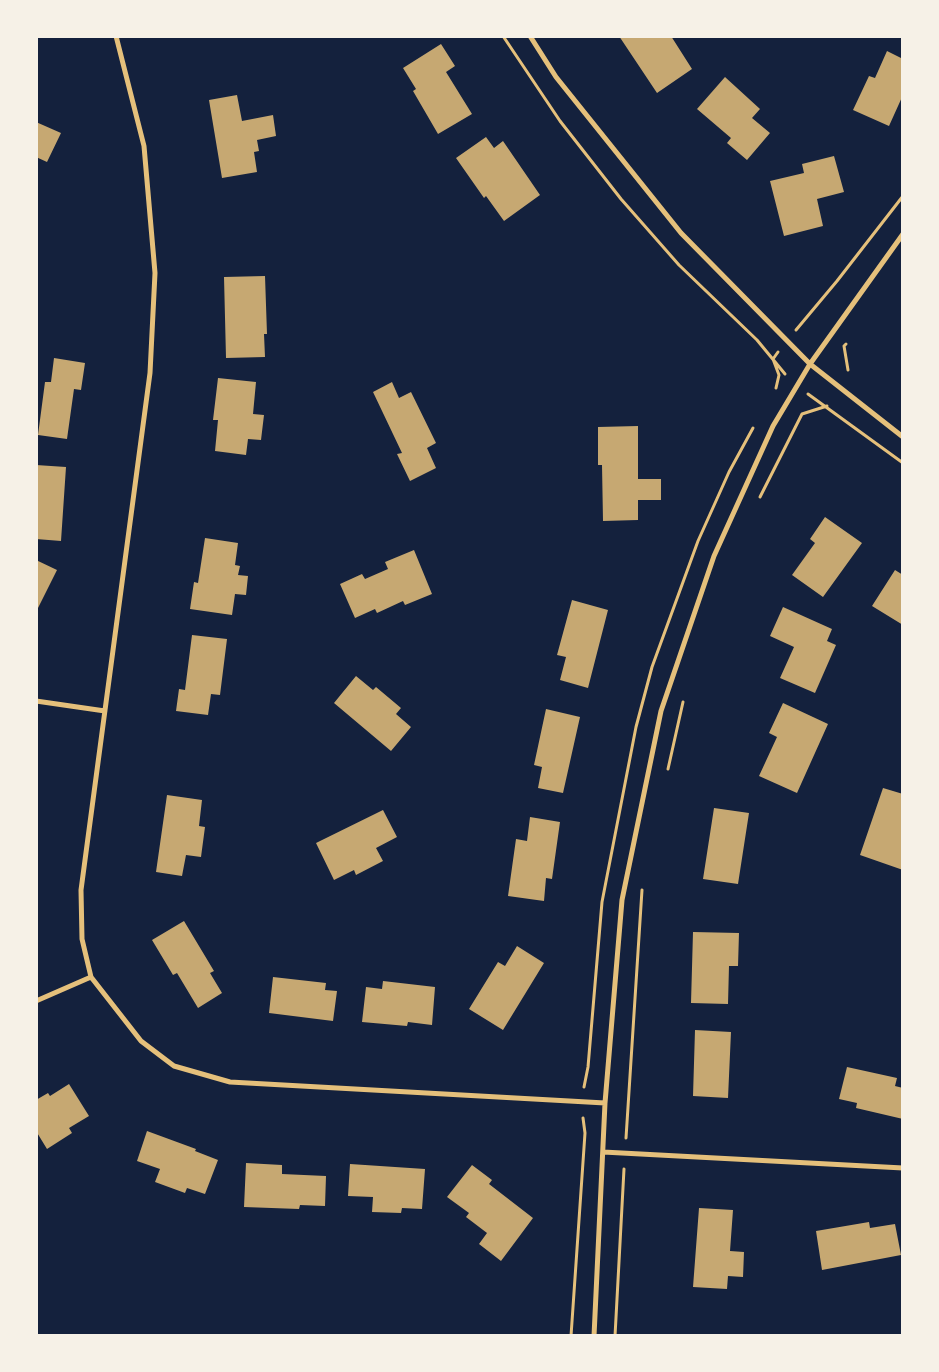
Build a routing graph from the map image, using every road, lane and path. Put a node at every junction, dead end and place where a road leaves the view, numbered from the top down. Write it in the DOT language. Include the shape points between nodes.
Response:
graph roads {
  1 [pos="116,36"];
  2 [pos="530,36"];
  3 [pos="903,234"];
  4 [pos="849,339"];
  5 [pos="810,364"];
  6 [pos="848,370"];
  7 [pos="828,406"];
  8 [pos="903,437"];
  9 [pos="758,502"];
  10 [pos="686,693"];
  11 [pos="36,700"];
  12 [pos="105,711"];
  13 [pos="666,776"];
  14 [pos="642,888"];
  15 [pos="91,977"];
  16 [pos="36,1001"];
  17 [pos="606,1103"];
  18 [pos="604,1152"];
  19 [pos="624,1153"];
  20 [pos="903,1168"];
  21 [pos="594,1336"];
  22 [pos="615,1336"];
  1 -- 12 [label="street" via="144,146 155,273 150,373"];
  2 -- 5 [label="street" via="556,78 680,233"];
  3 -- 5 [label="street"];
  4 -- 6 [label="path" via="844,346"];
  5 -- 8 [label="street"];
  5 -- 17 [label="street" via="773,426 714,556 661,711 622,900"];
  7 -- 9 [label="path" via="802,414"];
  10 -- 13 [label="path"];
  11 -- 12 [label="street"];
  12 -- 15 [label="street" via="81,890 82,939"];
  14 -- 19 [label="path"];
  15 -- 16 [label="street"];
  15 -- 17 [label="street" via="141,1041 174,1066 230,1082"];
  17 -- 18 [label="street"];
  18 -- 19 [label="street"];
  18 -- 21 [label="street"];
  19 -- 20 [label="street"];
  19 -- 22 [label="path"];
}
